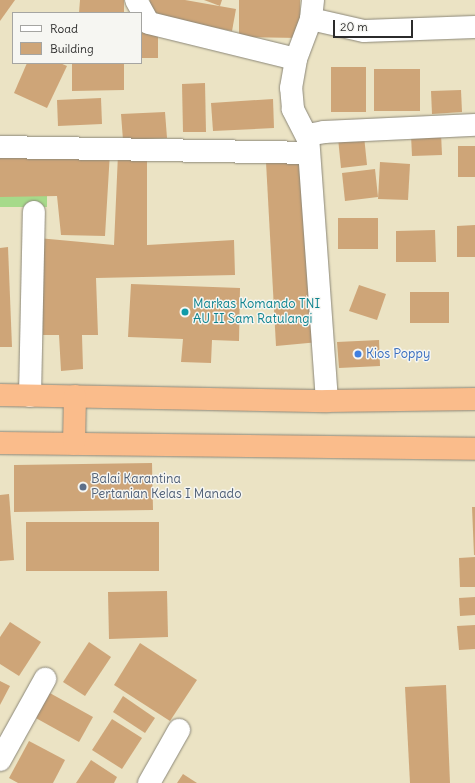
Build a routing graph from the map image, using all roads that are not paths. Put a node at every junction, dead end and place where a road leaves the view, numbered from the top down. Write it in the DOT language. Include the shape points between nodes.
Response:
graph roads {
  1 [pos="136,0"];
  2 [pos="312,10"];
  3 [pos="475,27"];
  4 [pos="296,59"];
  5 [pos="475,125"];
  6 [pos="308,146"];
  7 [pos="0,147"];
  8 [pos="34,212"];
  9 [pos="0,395"];
  10 [pos="30,396"];
  11 [pos="76,396"];
  12 [pos="475,399"];
  13 [pos="327,401"];
  14 [pos="0,443"];
  15 [pos="74,444"];
  16 [pos="475,449"];
  17 [pos="45,679"];
  18 [pos="179,730"];
  19 [pos="0,760"];
  20 [pos="149,783"];
  1 -- 4 [label="street" via="149,23"];
  2 -- 3 [label="street" via="364,32"];
  2 -- 4 [label="street"];
  4 -- 6 [label="street" via="290,88 292,109"];
  5 -- 6 [label="street" via="324,132 313,134"];
  6 -- 7 [label="street"];
  6 -- 13 [label="street"];
  8 -- 10 [label="street"];
  9 -- 10 [label="highway"];
  10 -- 11 [label="highway"];
  11 -- 13 [label="highway"];
  11 -- 15 [label="highway"];
  12 -- 13 [label="highway"];
  14 -- 15 [label="highway"];
  15 -- 16 [label="highway"];
  17 -- 19 [label="street"];
  18 -- 20 [label="street"];
}
